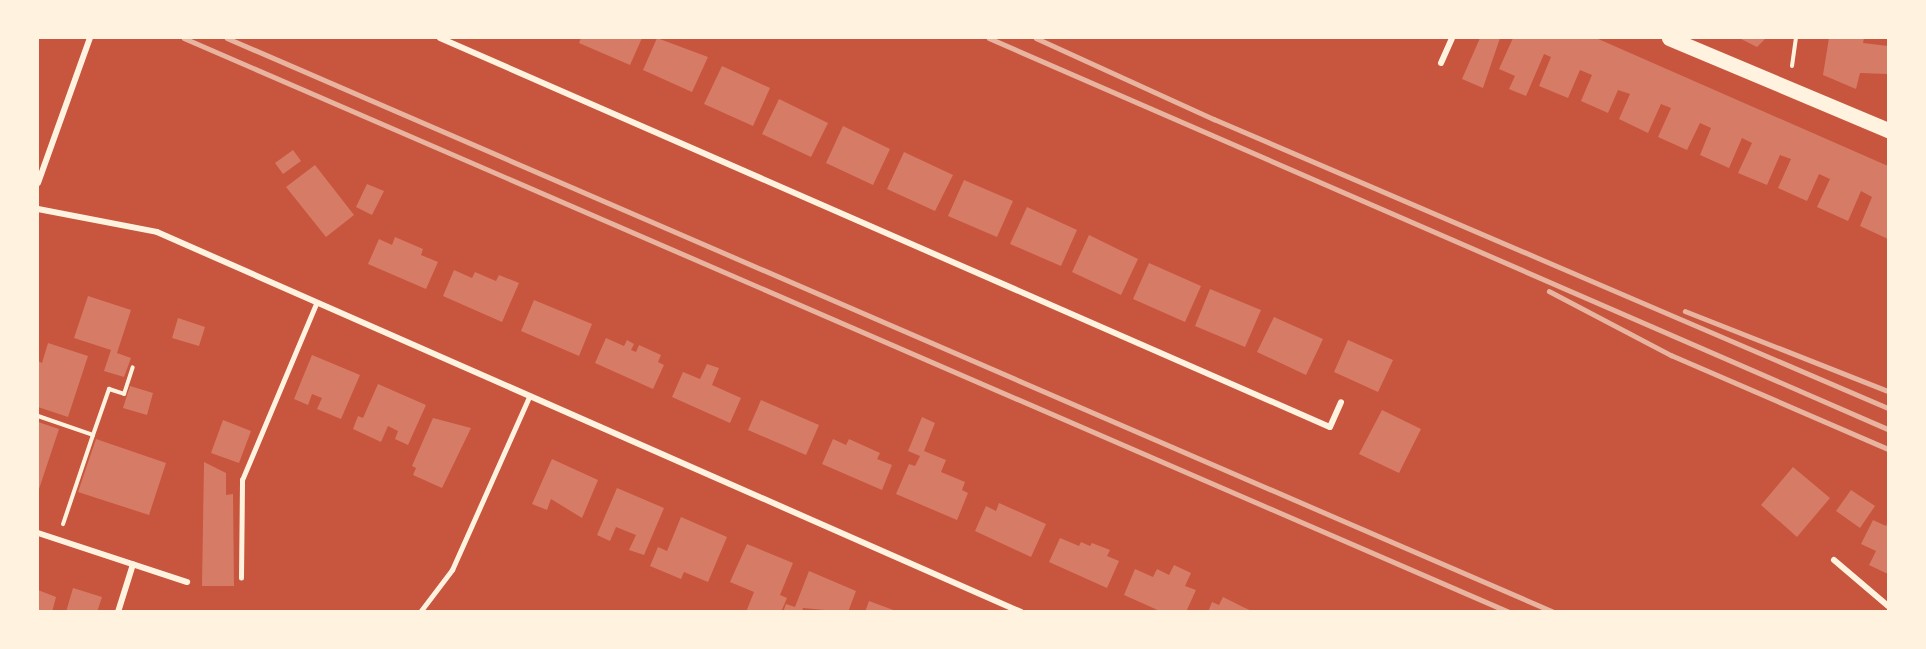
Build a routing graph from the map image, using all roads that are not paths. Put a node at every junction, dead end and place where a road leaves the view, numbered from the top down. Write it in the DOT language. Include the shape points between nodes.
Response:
graph roads {
  1 [pos="90,38"];
  2 [pos="440,38"];
  3 [pos="1452,38"];
  4 [pos="1669,38"];
  5 [pos="1441,63"];
  6 [pos="1888,130"];
  7 [pos="38,183"];
  8 [pos="38,209"];
  9 [pos="316,304"];
  10 [pos="529,397"];
  11 [pos="1341,402"];
  12 [pos="38,532"];
  13 [pos="1834,560"];
  14 [pos="133,564"];
  15 [pos="241,578"];
  16 [pos="187,582"];
  17 [pos="1888,606"];
  18 [pos="118,612"];
  19 [pos="420,612"];
  20 [pos="1021,612"];
  1 -- 7 [label="street"];
  2 -- 11 [label="street" via="1329,427"];
  3 -- 5 [label="street"];
  4 -- 6 [label="main road"];
  8 -- 9 [label="street" via="157,232"];
  9 -- 10 [label="street"];
  9 -- 15 [label="lane" via="242,480"];
  10 -- 19 [label="lane" via="452,570"];
  10 -- 20 [label="street"];
  12 -- 14 [label="street"];
  13 -- 17 [label="street"];
  14 -- 16 [label="street"];
  14 -- 18 [label="street"];
}
